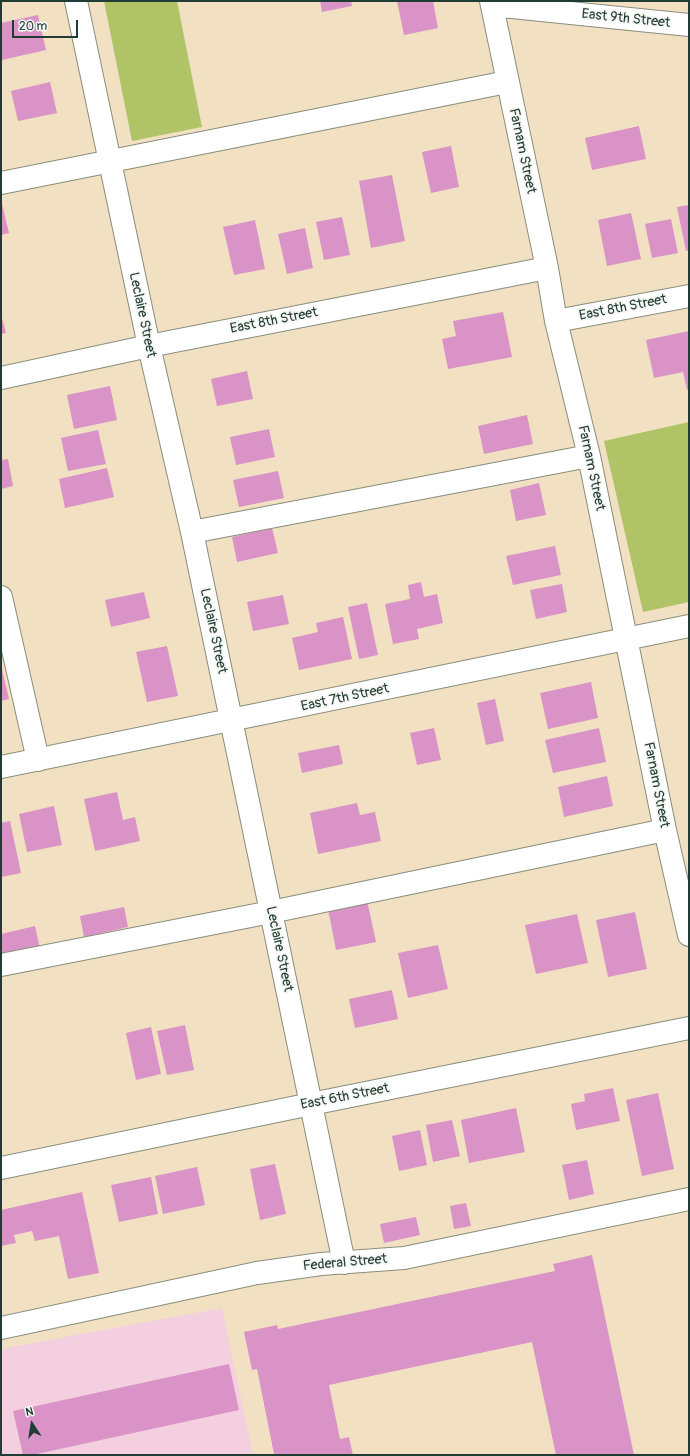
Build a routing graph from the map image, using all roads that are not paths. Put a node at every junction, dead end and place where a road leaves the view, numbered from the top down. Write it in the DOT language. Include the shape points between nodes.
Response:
graph roads {
  1 [pos="76,1"];
  2 [pos="492,3"];
  3 [pos="689,25"];
  4 [pos="507,82"];
  5 [pos="110,161"];
  6 [pos="1,183"];
  7 [pos="547,268"];
  8 [pos="689,296"];
  9 [pos="556,321"];
  10 [pos="148,346"];
  11 [pos="1,378"];
  12 [pos="589,456"];
  13 [pos="192,532"];
  14 [pos="1,597"];
  15 [pos="689,626"];
  16 [pos="627,640"];
  17 [pos="232,721"];
  18 [pos="38,760"];
  19 [pos="1,768"];
  20 [pos="665,830"];
  21 [pos="271,912"];
  22 [pos="689,935"];
  23 [pos="1,965"];
  24 [pos="689,1028"];
  25 [pos="311,1104"];
  26 [pos="1,1168"];
  27 [pos="689,1199"];
  28 [pos="344,1263"];
  29 [pos="1,1328"];
  1 -- 5 [label="street, Leclaire Street"];
  2 -- 3 [label="street, East 9th Street"];
  2 -- 4 [label="street, Farnam Street"];
  4 -- 5 [label="street"];
  4 -- 7 [label="street, Farnam Street"];
  5 -- 6 [label="street"];
  5 -- 10 [label="street, Leclaire Street"];
  7 -- 9 [label="street, Farnam Street"];
  7 -- 10 [label="street, East 8th Street"];
  8 -- 9 [label="street, East 8th Street"];
  9 -- 12 [label="street, Farnam Street"];
  10 -- 11 [label="street, East 8th Street"];
  10 -- 13 [label="street, Leclaire Street"];
  12 -- 13 [label="street"];
  12 -- 16 [label="street, Farnam Street"];
  13 -- 17 [label="street, Leclaire Street"];
  14 -- 18 [label="street"];
  15 -- 16 [label="street, East 7th Street"];
  16 -- 17 [label="street, East 7th Street"];
  16 -- 20 [label="street, Farnam Street"];
  17 -- 18 [label="street, East 7th Street"];
  17 -- 21 [label="street, Leclaire Street"];
  18 -- 19 [label="street, East 7th Street"];
  20 -- 21 [label="street"];
  20 -- 22 [label="street, Farnam Street"];
  21 -- 23 [label="street"];
  21 -- 25 [label="street, Leclaire Street"];
  24 -- 25 [label="street, East 6th Street"];
  25 -- 26 [label="street, East 6th Street"];
  25 -- 28 [label="street, Leclaire Street"];
  27 -- 28 [label="street, Federal Street" via="404,1258"];
  28 -- 29 [label="street, Federal Street" via="257,1273"];
}
